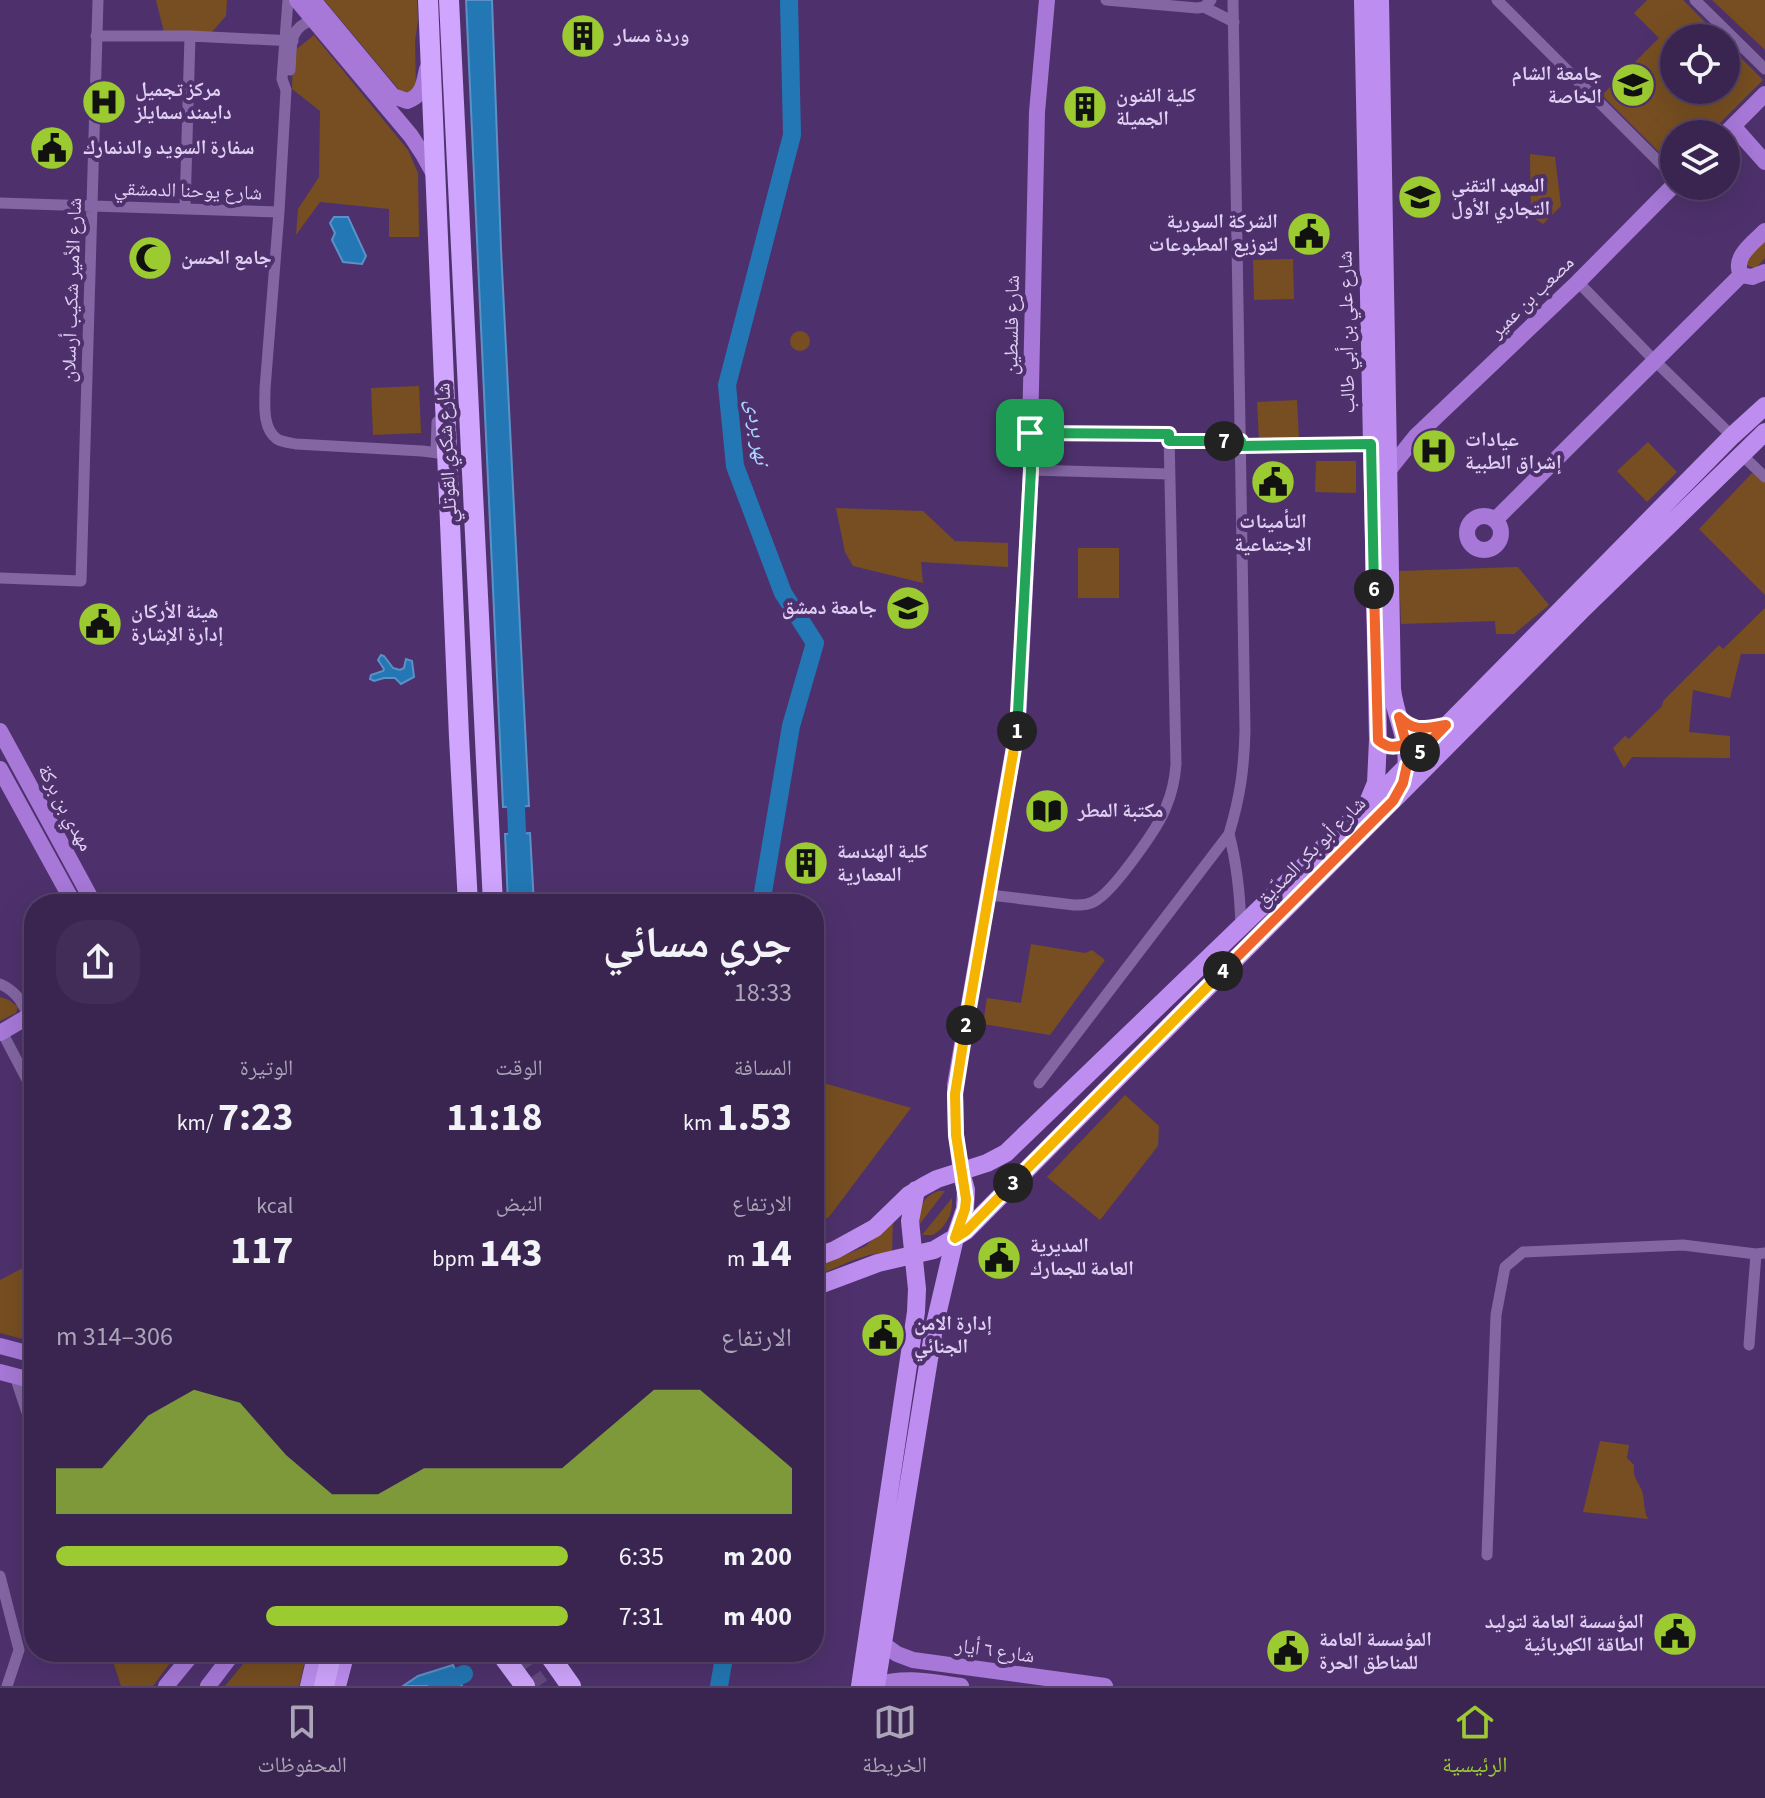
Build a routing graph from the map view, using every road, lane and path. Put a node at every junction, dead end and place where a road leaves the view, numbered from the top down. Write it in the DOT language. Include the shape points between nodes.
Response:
graph roads {
  1 [pos="98,0"];
  2 [pos="288,0"];
  3 [pos="297,0"];
  4 [pos="313,0"];
  5 [pos="428,0"];
  6 [pos="449,0"];
  7 [pos="1047,0"];
  8 [pos="1106,0"];
  9 [pos="1233,0"];
  10 [pos="1363,0"];
  11 [pos="1380,0"];
  12 [pos="1497,0"];
  13 [pos="1695,0"];
  14 [pos="1208,4"];
  15 [pos="313,20"];
  16 [pos="1234,22"];
  17 [pos="96,36"];
  18 [pos="190,36"];
  19 [pos="289,41"];
  20 [pos="429,55"];
  21 [pos="1372,68"];
  22 [pos="1765,69"];
  23 [pos="1765,94"];
  24 [pos="1739,120"];
  25 [pos="1740,140"];
  26 [pos="1765,162"];
  27 [pos="1660,163"];
  28 [pos="435,177"];
  29 [pos="1660,199"];
  30 [pos="0,203"];
  31 [pos="92,206"];
  32 [pos="185,208"];
  33 [pos="279,212"];
  34 [pos="1765,231"];
  35 [pos="1765,272"];
  36 [pos="1741,275"];
  37 [pos="1578,282"];
  38 [pos="1654,360"];
  39 [pos="1765,406"];
  40 [pos="1387,415"];
  41 [pos="1765,432"];
  42 [pos="1030,433"];
  43 [pos="1416,436"];
  44 [pos="1732,436"];
  45 [pos="1169,438"];
  46 [pos="1241,444"];
  47 [pos="1371,444"];
  48 [pos="442,454"];
  49 [pos="1742,455"];
  50 [pos="1031,470"];
  51 [pos="1388,471"];
  52 [pos="1169,474"];
  53 [pos="1765,477"];
  54 [pos="1495,520"];
  55 [pos="0,578"];
  56 [pos="1399,717"];
  57 [pos="1446,725"];
  58 [pos="0,731"];
  59 [pos="1378,740"];
  60 [pos="1406,743"];
  61 [pos="1407,765"];
  62 [pos="0,769"];
  63 [pos="28,781"];
  64 [pos="11,789"];
  65 [pos="38,800"];
  66 [pos="1393,801"];
  67 [pos="1367,805"];
  68 [pos="21,807"];
  69 [pos="1229,834"];
  70 [pos="69,894"];
  71 [pos="89,894"];
  72 [pos="467,894"];
  73 [pos="493,894"];
  74 [pos="990,895"];
  75 [pos="1241,926"];
  76 [pos="0,984"];
  77 [pos="24,1004"];
  78 [pos="24,1019"];
  79 [pos="1,1032"];
  80 [pos="24,1075"];
  81 [pos="1039,1083"];
  82 [pos="987,1163"];
  83 [pos="961,1172"];
  84 [pos="916,1190"];
  85 [pos="1005,1191"];
  86 [pos="955,1238"];
  87 [pos="914,1253"];
  88 [pos="1760,1253"];
  89 [pos="824,1254"];
  90 [pos="824,1283"];
  91 [pos="1749,1345"];
  92 [pos="0,1346"];
  93 [pos="24,1352"];
  94 [pos="8,1374"];
  95 [pos="24,1411"];
  96 [pos="1487,1555"];
  97 [pos="0,1576"];
  98 [pos="883,1644"];
  99 [pos="186,1662"];
  100 [pos="226,1662"];
  101 [pos="315,1662"];
  102 [pos="330,1662"];
  103 [pos="343,1662"];
  104 [pos="507,1662"];
  105 [pos="554,1662"];
  106 [pos="984,1678"];
  107 [pos="7,1686"];
  108 [pos="166,1686"];
  109 [pos="208,1686"];
  110 [pos="309,1686"];
  111 [pos="324,1686"];
  112 [pos="337,1686"];
  113 [pos="525,1686"];
  114 [pos="571,1686"];
  115 [pos="860,1686"];
  116 [pos="876,1686"];
  117 [pos="961,1686"];
  118 [pos="1104,1686"];
  1 -- 17 [label="street, شارع الأمير شكيب أرسلان"];
  2 -- 19 [label="street"];
  3 -- 15 [label="main road"];
  4 -- 20 [label="main road" via="402,101 420,94"];
  5 -- 20 [label="highway, شارع شكري القوتلي"];
  6 -- 73 [label="highway, شارع شكري القوتلي"];
  7 -- 42 [label="main road, شارع فلسطين" via="1037,112"];
  8 -- 14 [label="street"];
  9 -- 16 [label="street"];
  10 -- 21 [label="main road, شارع علي بن أبي طالب"];
  11 -- 21 [label="main road, شارع علي بن أبي طالب"];
  12 -- 27 [label="street"];
  13 -- 22 [label="street"];
  14 -- 16 [label="street"];
  15 -- 19 [label="street" via="300,25"];
  15 -- 28 [label="main road" via="411,136"];
  16 -- 46 [label="street"];
  17 -- 18 [label="street"];
  17 -- 31 [label="street, شارع الأمير شكيب أرسلان"];
  18 -- 19 [label="street"];
  18 -- 32 [label="street"];
  19 -- 33 [label="street" via="282,79 286,90"];
  20 -- 28 [label="highway, شارع شكري القوتلي"];
  21 -- 40 [label="main road, شارع علي بن أبي طالب"];
  21 -- 47 [label="main road, شارع علي بن أبي طالب"];
  23 -- 24 [label="main road"];
  25 -- 26 [label="main road"];
  28 -- 48 [label="highway, شارع شكري القوتلي"];
  29 -- 37 [label="main road, مصعب بن عمير"];
  30 -- 31 [label="street, شارع يوحنا الدمشقي"];
  31 -- 32 [label="street, شارع يوحنا الدمشقي"];
  31 -- 55 [label="street, شارع الأمير شكيب أرسلان" via="81,581"];
  32 -- 33 [label="street, شارع يوحنا الدمشقي"];
  33 -- 48 [label="street" via="265,389 268,429 278,440 296,444"];
  34 -- 36 [label="main road" via="1740,257"];
  35 -- 36 [label="main road"];
  36 -- 38 [label="main road"];
  37 -- 38 [label="street"];
  37 -- 43 [label="main road, مصعب بن عمير"];
  38 -- 44 [label="street"];
  38 -- 54 [label="main road"];
  39 -- 44 [label="main road, شارع أبو بكر الصدّيق"];
  40 -- 43 [label="main road" via="1399,429"];
  40 -- 51 [label="main road, شارع علي بن أبي طالب"];
  41 -- 49 [label="main road, شارع أبو بكر الصدّيق"];
  42 -- 45 [label="street"];
  42 -- 50 [label="main road, شارع فلسطين"];
  43 -- 51 [label="main road, مصعب بن عمير"];
  44 -- 57 [label="main road, شارع أبو بكر الصدّيق"];
  45 -- 46 [label="street"];
  45 -- 52 [label="street"];
  46 -- 47 [label="street"];
  46 -- 69 [label="street" via="1244,765"];
  47 -- 59 [label="main road, شارع علي بن أبي طالب"];
  48 -- 72 [label="highway, شارع شكري القوتلي"];
  49 -- 53 [label="street"];
  49 -- 66 [label="main road, شارع أبو بكر الصدّيق"];
  50 -- 52 [label="street"];
  50 -- 74 [label="main road, شارع فلسطين" via="1018,723"];
  51 -- 56 [label="main road, شارع علي بن أبي طالب" via="1392,689"];
  52 -- 74 [label="street" via="1176,764 1166,808 1150,837 1094,902 1074,905"];
  56 -- 57 [label="main road" via="1417,729"];
  56 -- 60 [label="main road, شارع علي بن أبي طالب"];
  57 -- 61 [label="main road, شارع أبو بكر الصدّيق"];
  58 -- 63 [label="main road, مهدي بن بركة"];
  59 -- 60 [label="main road" via="1391,747"];
  59 -- 67 [label="main road, شارع علي بن أبي طالب" via="1376,783"];
  60 -- 61 [label="main road, شارع علي بن أبي طالب"];
  61 -- 66 [label="main road"];
  61 -- 67 [label="main road, شارع أبو بكر الصدّيق"];
  62 -- 64 [label="main road"];
  63 -- 64 [label="main road"];
  63 -- 65 [label="main road, مهدي بن بركة"];
  64 -- 68 [label="main road"];
  65 -- 68 [label="main road"];
  65 -- 71 [label="main road, مهدي بن بركة"];
  66 -- 85 [label="main road, شارع أبو بكر الصدّيق"];
  67 -- 75 [label="main road, شارع أبو بكر الصدّيق"];
  68 -- 70 [label="main road"];
  69 -- 75 [label="street"];
  69 -- 81 [label="street"];
  74 -- 83 [label="main road, شارع فلسطين" via="955,1085"];
  75 -- 82 [label="main road, شارع أبو بكر الصدّيق" via="1006,1153"];
  76 -- 77 [label="street"];
  78 -- 79 [label="main road"];
  79 -- 80 [label="street"];
  82 -- 83 [label="main road, شارع أبو بكر الصدّيق"];
  82 -- 85 [label="main road" via="992,1180"];
  83 -- 84 [label="main road, شارع أبو بكر الصدّيق"];
  83 -- 86 [label="main road" via="966,1199"];
  84 -- 87 [label="main road" via="910,1221"];
  84 -- 89 [label="main road, شارع أبو بكر الصدّيق" via="875,1228"];
  85 -- 86 [label="main road, شارع أبو بكر الصدّيق"];
  86 -- 87 [label="main road, شارع أبو بكر الصدّيق" via="934,1250"];
  86 -- 98 [label="main road" via="934,1328"];
  87 -- 90 [label="main road, شارع أبو بكر الصدّيق"];
  87 -- 115 [label="main road" via="916,1312"];
  88 -- 91 [label="street"];
  88 -- 96 [label="street" via="1683,1245 1523,1252 1505,1267 1496,1315"];
  92 -- 93 [label="main road"];
  94 -- 95 [label="street"];
  97 -- 107 [label="street" via="19,1650"];
  98 -- 106 [label="main road, شارع ٦ أيار" via="913,1660"];
  98 -- 116 [label="main road"];
  99 -- 108 [label="main road"];
  100 -- 109 [label="main road"];
  101 -- 110 [label="main road"];
  102 -- 111 [label="highway"];
  103 -- 112 [label="main road"];
  104 -- 113 [label="highway"];
  105 -- 114 [label="highway"];
  106 -- 118 [label="main road, شارع ٦ أيار"];
  116 -- 117 [label="main road, شارع ٦ أيار" via="910,1679"];
}
